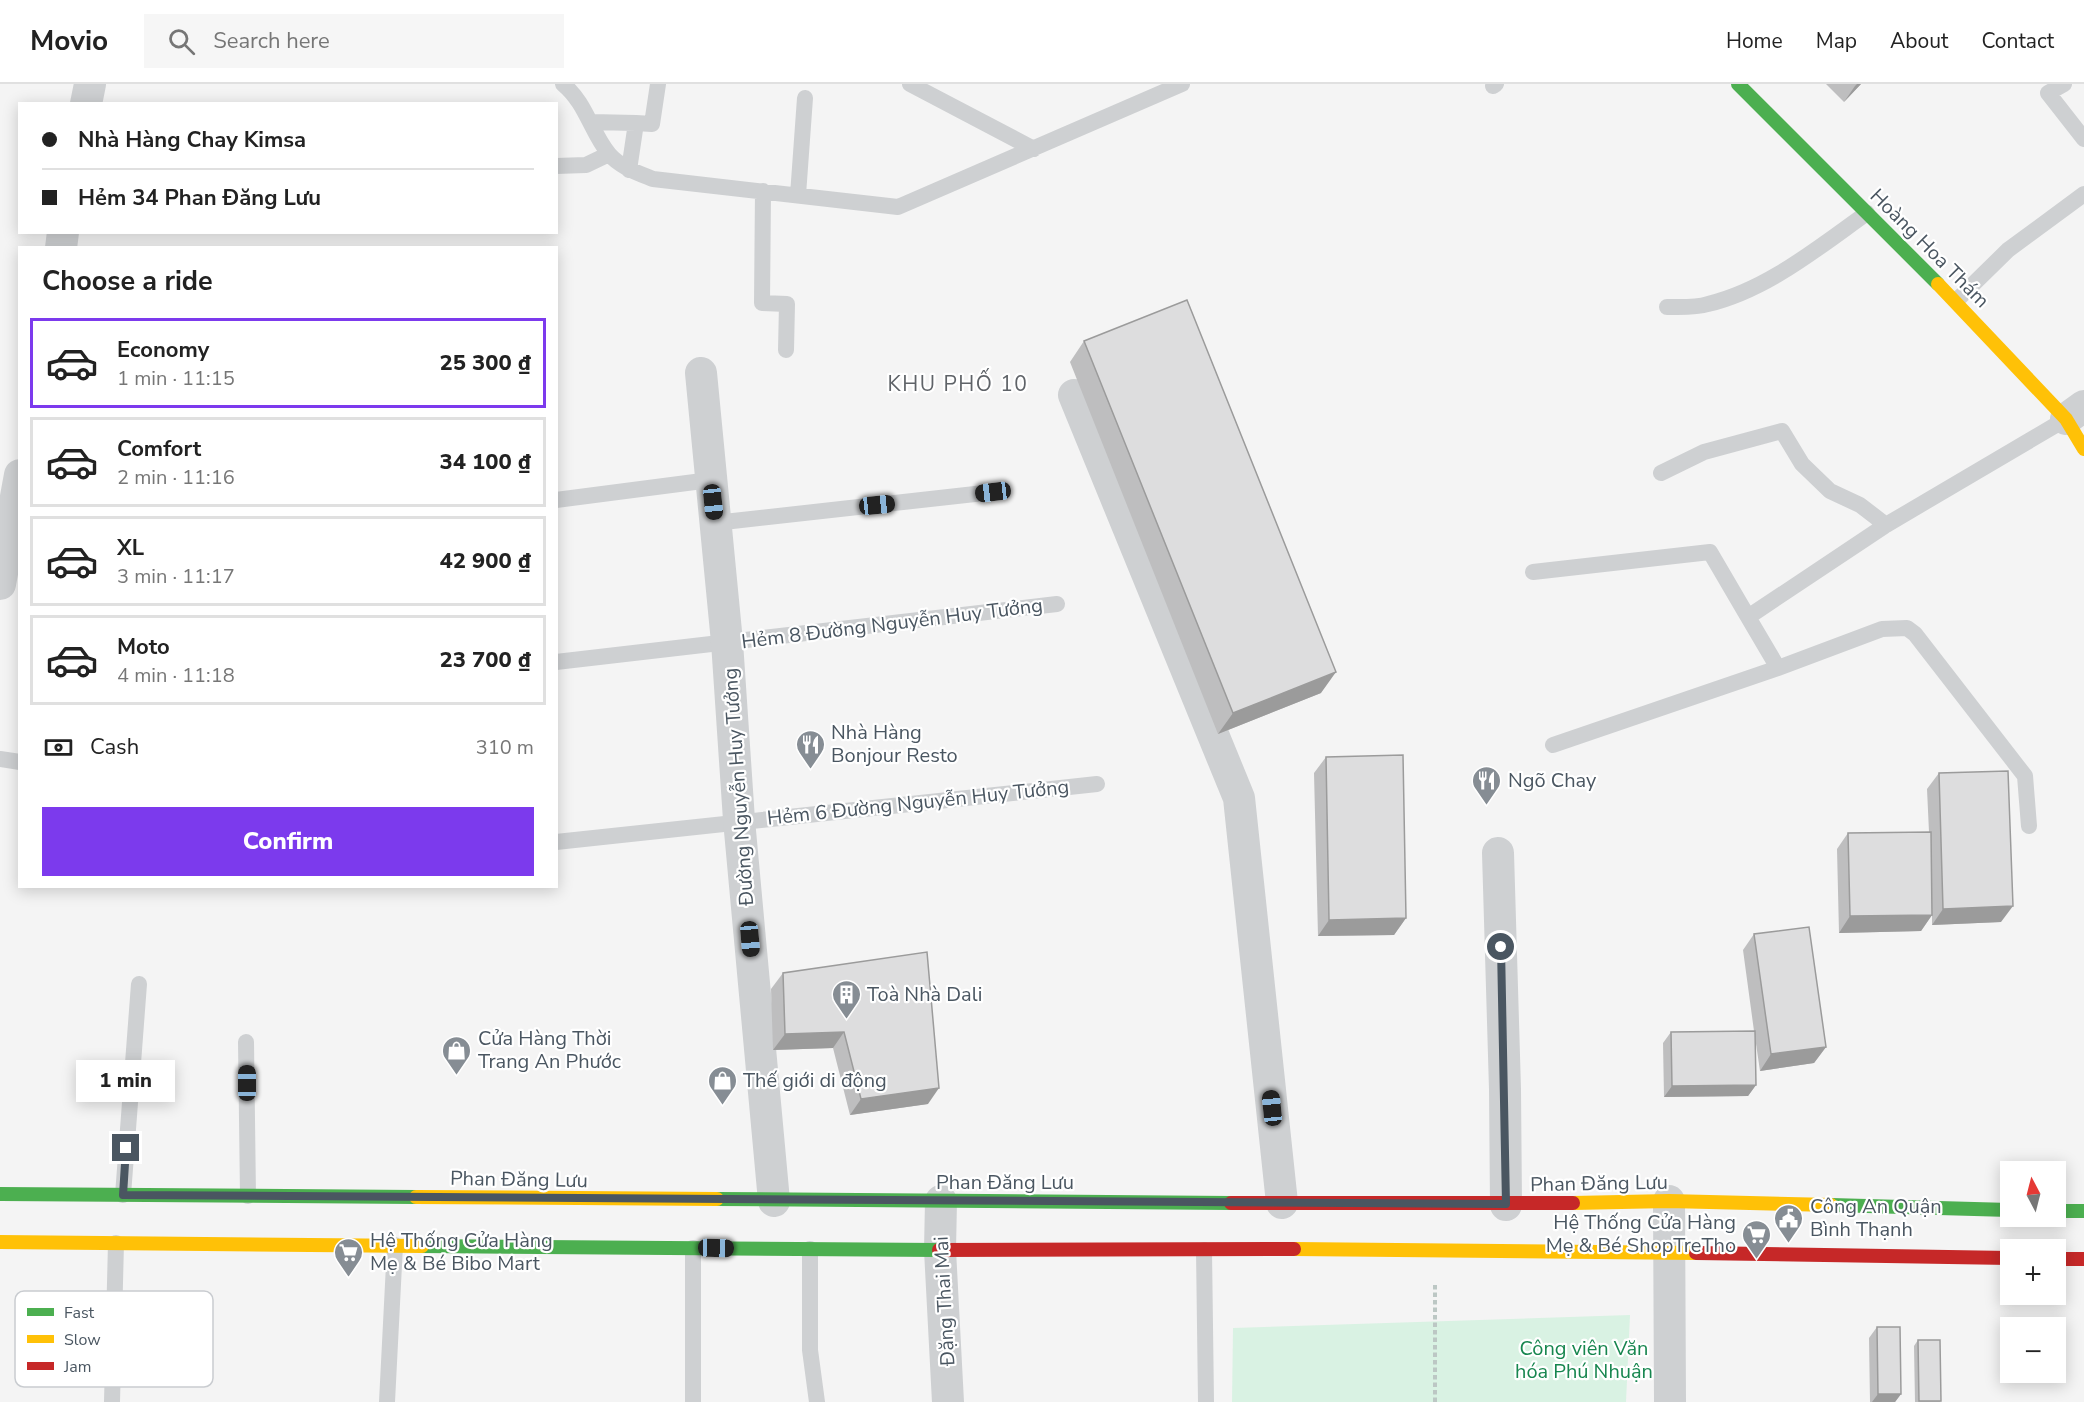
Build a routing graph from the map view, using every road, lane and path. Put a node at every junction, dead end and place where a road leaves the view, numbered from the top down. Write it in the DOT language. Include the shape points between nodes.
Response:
graph roads {
  1 [pos="90,84"];
  2 [pos="563,84"];
  3 [pos="658,84"];
  4 [pos="910,84"];
  5 [pos="1182,84"];
  6 [pos="1738,84"];
  7 [pos="2064,84"];
  8 [pos="805,98"];
  9 [pos="86,102"];
  10 [pos="591,122"];
  11 [pos="636,123"];
  12 [pos="2084,139"];
  13 [pos="1034,149"];
  14 [pos="609,154"];
  15 [pos="558,166"];
  16 [pos="629,170"];
  17 [pos="763,191"];
  18 [pos="2084,194"];
  19 [pos="798,195"];
  20 [pos="1867,213"];
  21 [pos="1956,301"];
  22 [pos="1667,308"];
  23 [pos="786,350"];
  24 [pos="701,374"];
  25 [pos="1074,395"];
  26 [pos="2075,413"];
  27 [pos="2084,449"];
  28 [pos="1661,473"];
  29 [pos="710,480"];
  30 [pos="18,491"];
  31 [pos="993,492"];
  32 [pos="558,500"];
  33 [pos="715,524"];
  34 [pos="1886,525"];
  35 [pos="3,542"];
  36 [pos="1533,572"];
  37 [pos="0,584"];
  38 [pos="1057,604"];
  39 [pos="1748,617"];
  40 [pos="727,642"];
  41 [pos="558,662"];
  42 [pos="1778,668"];
  43 [pos="1553,745"];
  44 [pos="0,759"];
  45 [pos="18,762"];
  46 [pos="1097,784"];
  47 [pos="739,820"];
  48 [pos="2029,826"];
  49 [pos="558,842"];
  50 [pos="1498,853"];
  51 [pos="139,984"];
  52 [pos="246,1042"];
  53 [pos="0,1194"];
  54 [pos="123,1195"];
  55 [pos="248,1196"];
  56 [pos="774,1201"];
  57 [pos="941,1201"];
  58 [pos="1669,1201"];
  59 [pos="1282,1203"];
  60 [pos="1506,1204"];
  61 [pos="2000,1210"];
  62 [pos="2066,1211"];
  63 [pos="2084,1211"];
  64 [pos="0,1242"];
  65 [pos="116,1243"];
  66 [pos="395,1245"];
  67 [pos="693,1248"];
  68 [pos="810,1249"];
  69 [pos="940,1250"];
  70 [pos="1204,1250"];
  71 [pos="1668,1252"];
  72 [pos="2000,1258"];
  73 [pos="2066,1259"];
  74 [pos="2084,1260"];
  75 [pos="115,1291"];
  76 [pos="1435,1321"];
  77 [pos="112,1387"];
  78 [pos="112,1402"];
  79 [pos="387,1402"];
  80 [pos="693,1402"];
  81 [pos="817,1402"];
  82 [pos="948,1402"];
  83 [pos="1206,1402"];
  84 [pos="1435,1402"];
  85 [pos="1670,1402"];
  1 -- 9 [label="street"];
  2 -- 10 [label="lane"];
  3 -- 11 [label="lane" via="652,124"];
  4 -- 13 [label="lane"];
  5 -- 13 [label="lane"];
  6 -- 20 [label="main road, Hoàng Hoa Thám"];
  7 -- 12 [label="lane" via="2049,93"];
  8 -- 19 [label="lane"];
  10 -- 11 [label="lane"];
  10 -- 14 [label="lane"];
  11 -- 16 [label="lane"];
  13 -- 19 [label="lane" via="898,207"];
  14 -- 15 [label="lane" via="586,165"];
  14 -- 16 [label="lane"];
  16 -- 17 [label="lane" via="653,179"];
  17 -- 19 [label="lane"];
  17 -- 23 [label="lane" via="762,303 787,304"];
  18 -- 21 [label="lane" via="2008,250"];
  20 -- 21 [label="main road, Hoàng Hoa Thám"];
  20 -- 22 [label="lane" via="1745,292 1707,305"];
  21 -- 26 [label="main road, Hoàng Hoa Thám"];
  24 -- 29 [label="street, Đường Nguyễn Huy Tưởng"];
  25 -- 59 [label="street" via="1239,798"];
  26 -- 27 [label="main road, Hoàng Hoa Thám"];
  26 -- 34 [label="lane"];
  28 -- 34 [label="lane" via="1704,452 1782,431 1802,464 1830,491 1860,505"];
  29 -- 32 [label="lane"];
  29 -- 33 [label="street, Đường Nguyễn Huy Tưởng"];
  30 -- 35 [label="street"];
  31 -- 33 [label="lane"];
  33 -- 40 [label="street, Đường Nguyễn Huy Tưởng"];
  34 -- 39 [label="lane"];
  35 -- 37 [label="street"];
  36 -- 39 [label="lane" via="1710,552"];
  38 -- 40 [label="lane, Hẻm 8 Đường Nguyễn Huy Tưởng"];
  39 -- 42 [label="lane"];
  40 -- 41 [label="lane, Hẻm 8 Đường Nguyễn Huy Tưởng"];
  40 -- 47 [label="street, Đường Nguyễn Huy Tưởng"];
  42 -- 43 [label="lane"];
  42 -- 48 [label="lane" via="1882,629 1907,628 2025,776"];
  44 -- 45 [label="lane"];
  46 -- 47 [label="lane, Hẻm 6 Đường Nguyễn Huy Tưởng"];
  47 -- 49 [label="lane, Hẻm 6 Đường Nguyễn Huy Tưởng"];
  47 -- 56 [label="street, Đường Nguyễn Huy Tưởng"];
  50 -- 60 [label="street"];
  51 -- 54 [label="lane"];
  52 -- 55 [label="lane"];
  53 -- 54 [label="main road, Phan Đăng Lưu"];
  54 -- 55 [label="main road, Phan Đăng Lưu"];
  55 -- 56 [label="main road, Phan Đăng Lưu"];
  56 -- 57 [label="main road, Phan Đăng Lưu"];
  57 -- 59 [label="main road, Phan Đăng Lưu"];
  57 -- 69 [label="street, Đặng Thai Mai"];
  58 -- 60 [label="main road, Phan Đăng Lưu"];
  58 -- 61 [label="main road, Phan Đăng Lưu"];
  58 -- 71 [label="street"];
  59 -- 60 [label="main road, Phan Đăng Lưu"];
  62 -- 63 [label="main road"];
  64 -- 65 [label="main road"];
  65 -- 66 [label="main road"];
  65 -- 75 [label="lane"];
  66 -- 67 [label="main road"];
  66 -- 79 [label="lane"];
  67 -- 68 [label="main road"];
  67 -- 80 [label="lane"];
  68 -- 69 [label="main road"];
  68 -- 81 [label="lane" via="810,1350"];
  69 -- 70 [label="main road"];
  69 -- 82 [label="street, Đặng Thai Mai"];
  70 -- 71 [label="main road"];
  70 -- 83 [label="lane"];
  71 -- 72 [label="main road"];
  71 -- 85 [label="street"];
  73 -- 74 [label="main road"];
  76 -- 84 [label="path"];
  77 -- 78 [label="lane"];
}
